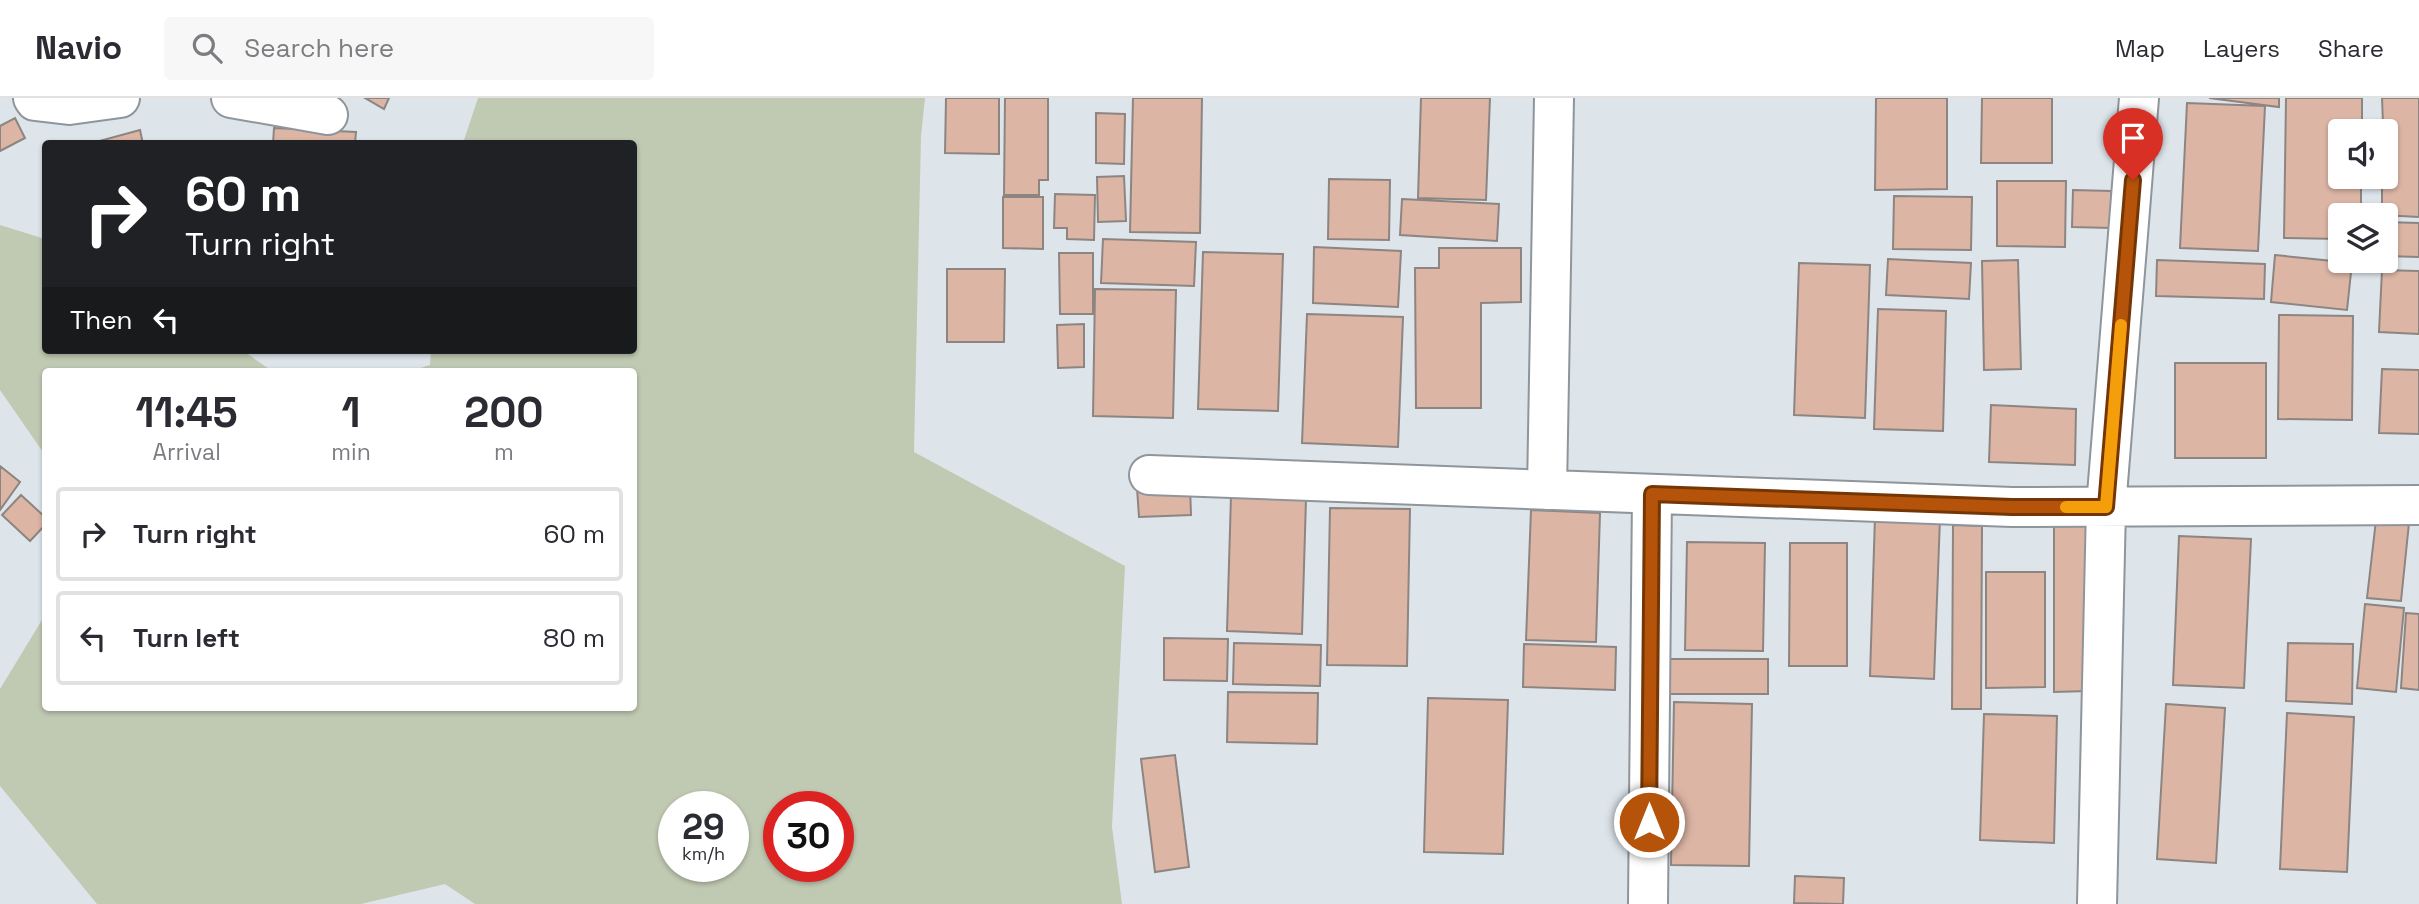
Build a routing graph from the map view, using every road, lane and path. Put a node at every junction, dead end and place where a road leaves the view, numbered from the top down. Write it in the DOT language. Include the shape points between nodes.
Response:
graph roads {
  1 [pos="33,98"];
  2 [pos="120,98"];
  3 [pos="231,98"];
  4 [pos="1554,98"];
  5 [pos="2139,98"];
  6 [pos="328,115"];
  7 [pos="1149,475"];
  8 [pos="1546,490"];
  9 [pos="1652,494"];
  10 [pos="2419,505"];
  11 [pos="2106,507"];
  12 [pos="1648,904"];
  13 [pos="2098,904"];
  1 -- 2 [label="street" via="69,105"];
  3 -- 6 [label="street"];
  4 -- 8 [label="street"];
  5 -- 11 [label="street"];
  7 -- 8 [label="street"];
  8 -- 9 [label="street"];
  9 -- 11 [label="street"];
  9 -- 12 [label="street"];
  10 -- 11 [label="street"];
  11 -- 13 [label="street"];
}
